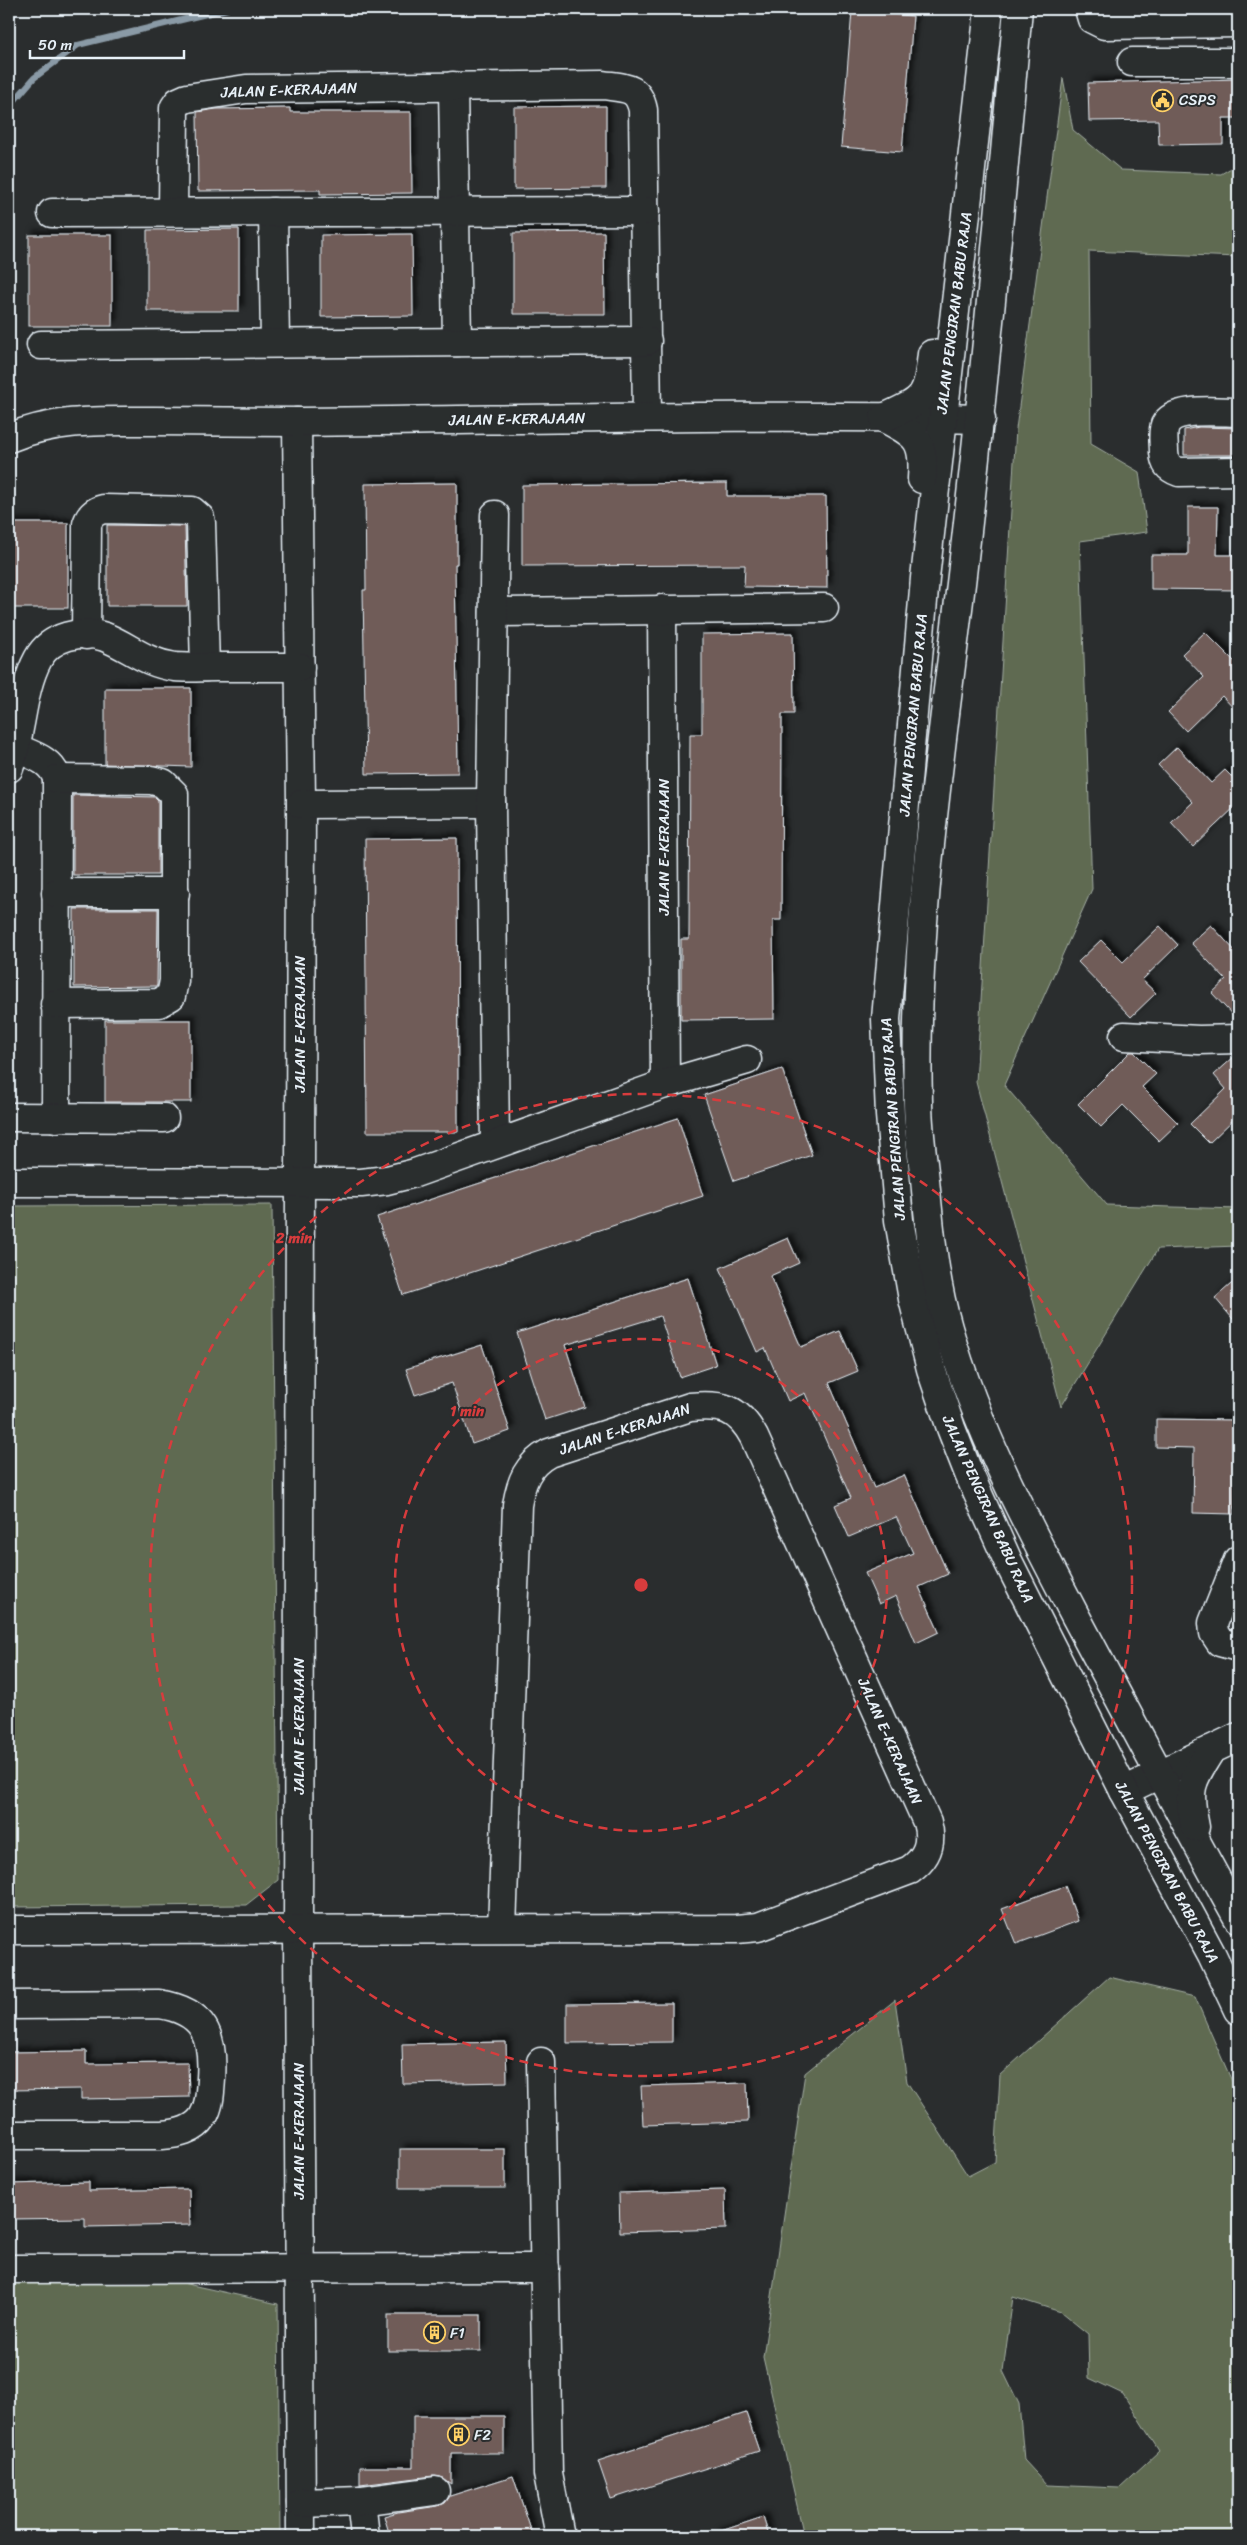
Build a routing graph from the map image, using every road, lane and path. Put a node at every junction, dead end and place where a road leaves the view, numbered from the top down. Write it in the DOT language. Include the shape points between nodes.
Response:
graph roads {
  1 [pos="990,9"];
  2 [pos="1018,9"];
  3 [pos="1089,9"];
  4 [pos="1238,23"];
  5 [pos="1132,62"];
  6 [pos="1238,62"];
  7 [pos="453,86"];
  8 [pos="645,211"];
  9 [pos="174,212"];
  10 [pos="273,212"];
  11 [pos="454,212"];
  12 [pos="52,213"];
  13 [pos="963,234"];
  14 [pos="647,341"];
  15 [pos="457,342"];
  16 [pos="275,343"];
  17 [pos="41,345"];
  18 [pos="1238,412"];
  19 [pos="647,417"];
  20 [pos="884,418"];
  21 [pos="942,418"];
  22 [pos="981,419"];
  23 [pos="297,422"];
  24 [pos="9,438"];
  25 [pos="1238,471"];
  26 [pos="495,515"];
  27 [pos="824,608"];
  28 [pos="662,610"];
  29 [pos="494,612"];
  30 [pos="922,618"];
  31 [pos="86,635"];
  32 [pos="205,667"];
  33 [pos="300,668"];
  34 [pos="11,754"];
  35 [pos="57,780"];
  36 [pos="491,803"];
  37 [pos="301,804"];
  38 [pos="56,893"];
  39 [pos="174,893"];
  40 [pos="55,1004"];
  41 [pos="1124,1036"];
  42 [pos="1238,1039"];
  43 [pos="748,1060"];
  44 [pos="665,1084"];
  45 [pos="9,1117"];
  46 [pos="56,1118"];
  47 [pos="164,1118"];
  48 [pos="494,1144"];
  49 [pos="9,1182"];
  50 [pos="300,1183"];
  51 [pos="1238,1560"];
  52 [pos="1238,1647"];
  53 [pos="1238,1738"];
  54 [pos="1212,1750"];
  55 [pos="1158,1774"];
  56 [pos="1124,1791"];
  57 [pos="1200,1849"];
  58 [pos="1238,1918"];
  59 [pos="502,1929"];
  60 [pos="9,1930"];
  61 [pos="298,1930"];
  62 [pos="9,2005"];
  63 [pos="1238,2010"];
  64 [pos="542,2062"];
  65 [pos="9,2135"];
  66 [pos="545,2268"];
  67 [pos="9,2269"];
  68 [pos="300,2269"];
  69 [pos="435,2491"];
  70 [pos="361,2501"];
  71 [pos="301,2503"];
  72 [pos="301,2536"];
  73 [pos="365,2536"];
  74 [pos="560,2536"];
  1 -- 13 [label="street, JALAN PENGIRAN BABU RAJA"];
  2 -- 22 [label="street, JALAN PENGIRAN BABU RAJA"];
  3 -- 4 [label="street" via="1092,19 1104,25"];
  5 -- 6 [label="street"];
  7 -- 8 [label="street, JALAN E-KERAJAAN" via="604,85 635,92 643,110"];
  7 -- 9 [label="street, JALAN E-KERAJAAN" via="276,87 212,92 178,102 174,108"];
  7 -- 11 [label="street"];
  8 -- 11 [label="street"];
  8 -- 14 [label="street, JALAN E-KERAJAAN"];
  9 -- 10 [label="street"];
  9 -- 12 [label="street"];
  10 -- 11 [label="street"];
  10 -- 16 [label="street"];
  11 -- 15 [label="street"];
  13 -- 20 [label="street" via="940,289 928,385 914,404"];
  13 -- 21 [label="street, JALAN PENGIRAN BABU RAJA"];
  14 -- 15 [label="street"];
  14 -- 19 [label="street, JALAN E-KERAJAAN"];
  15 -- 16 [label="street"];
  16 -- 17 [label="street"];
  18 -- 25 [label="street" via="1179,414 1170,418 1164,428 1164,460 1172,470"];
  19 -- 20 [label="street, JALAN E-KERAJAAN"];
  19 -- 23 [label="street, JALAN E-KERAJAAN"];
  20 -- 21 [label="street, JALAN E-KERAJAAN"];
  20 -- 30 [label="street" via="910,432 923,452 916,561"];
  21 -- 22 [label="street, JALAN E-KERAJAAN"];
  21 -- 30 [label="street, JALAN PENGIRAN BABU RAJA"];
  22 -- 55 [label="street, JALAN PENGIRAN BABU RAJA" via="927,871 921,953 917,1024 918,1106 928,1217 937,1283 964,1379 1039,1546"];
  23 -- 24 [label="street, JALAN E-KERAJAAN" via="94,421 57,424"];
  23 -- 33 [label="street, JALAN E-KERAJAAN"];
  26 -- 29 [label="street"];
  27 -- 28 [label="street"];
  28 -- 29 [label="street"];
  28 -- 44 [label="street, JALAN E-KERAJAAN"];
  29 -- 36 [label="street"];
  30 -- 56 [label="street, JALAN PENGIRAN BABU RAJA" via="886,1020 899,1220 912,1299 954,1437 1008,1561"];
  31 -- 32 [label="street" via="102,636 157,663"];
  31 -- 32 [label="street" via="89,517 104,509 192,511 200,518 202,532"];
  31 -- 34 [label="street" via="60,639 48,645 38,657 30,676"];
  32 -- 33 [label="street"];
  33 -- 37 [label="street, JALAN E-KERAJAAN"];
  34 -- 35 [label="street" via="48,763"];
  35 -- 38 [label="street"];
  35 -- 39 [label="street" via="151,780 170,788 175,805"];
  36 -- 37 [label="street"];
  36 -- 48 [label="street"];
  37 -- 50 [label="street, JALAN E-KERAJAAN"];
  38 -- 39 [label="street"];
  38 -- 40 [label="street"];
  39 -- 40 [label="street" via="174,981 171,996 159,1003"];
  40 -- 46 [label="street"];
  41 -- 42 [label="street"];
  43 -- 44 [label="street"];
  44 -- 48 [label="street"];
  45 -- 46 [label="street"];
  46 -- 47 [label="street"];
  48 -- 50 [label="street" via="387,1180"];
  49 -- 50 [label="street"];
  50 -- 61 [label="street, JALAN E-KERAJAAN"];
  51 -- 52 [label="street" via="1213,1623 1214,1633 1220,1642"];
  53 -- 54 [label="street"];
  54 -- 55 [label="street"];
  54 -- 57 [label="street" via="1191,1784 1191,1807"];
  55 -- 56 [label="street"];
  55 -- 57 [label="street, JALAN PENGIRAN BABU RAJA"];
  56 -- 63 [label="street, JALAN PENGIRAN BABU RAJA"];
  57 -- 58 [label="street, JALAN PENGIRAN BABU RAJA"];
  59 -- 59 [label="street, JALAN E-KERAJAAN" via="758,1927 910,1870 922,1862 927,1851 929,1835 926,1822 747,1424 740,1416 722,1407 690,1407 549,1453 530,1467 522,1483 517,1506"];
  59 -- 61 [label="street"];
  60 -- 61 [label="street"];
  61 -- 68 [label="street, JALAN E-KERAJAAN"];
  62 -- 65 [label="street" via="159,2004 179,2007 206,2030 211,2074 209,2104 203,2118 181,2133"];
  64 -- 66 [label="street"];
  66 -- 68 [label="street"];
  66 -- 74 [label="street" via="548,2474"];
  67 -- 68 [label="street"];
  68 -- 71 [label="street, JALAN E-KERAJAAN"];
  69 -- 70 [label="street"];
  70 -- 71 [label="street"];
  70 -- 73 [label="street"];
  71 -- 72 [label="street, JALAN E-KERAJAAN"];
}
